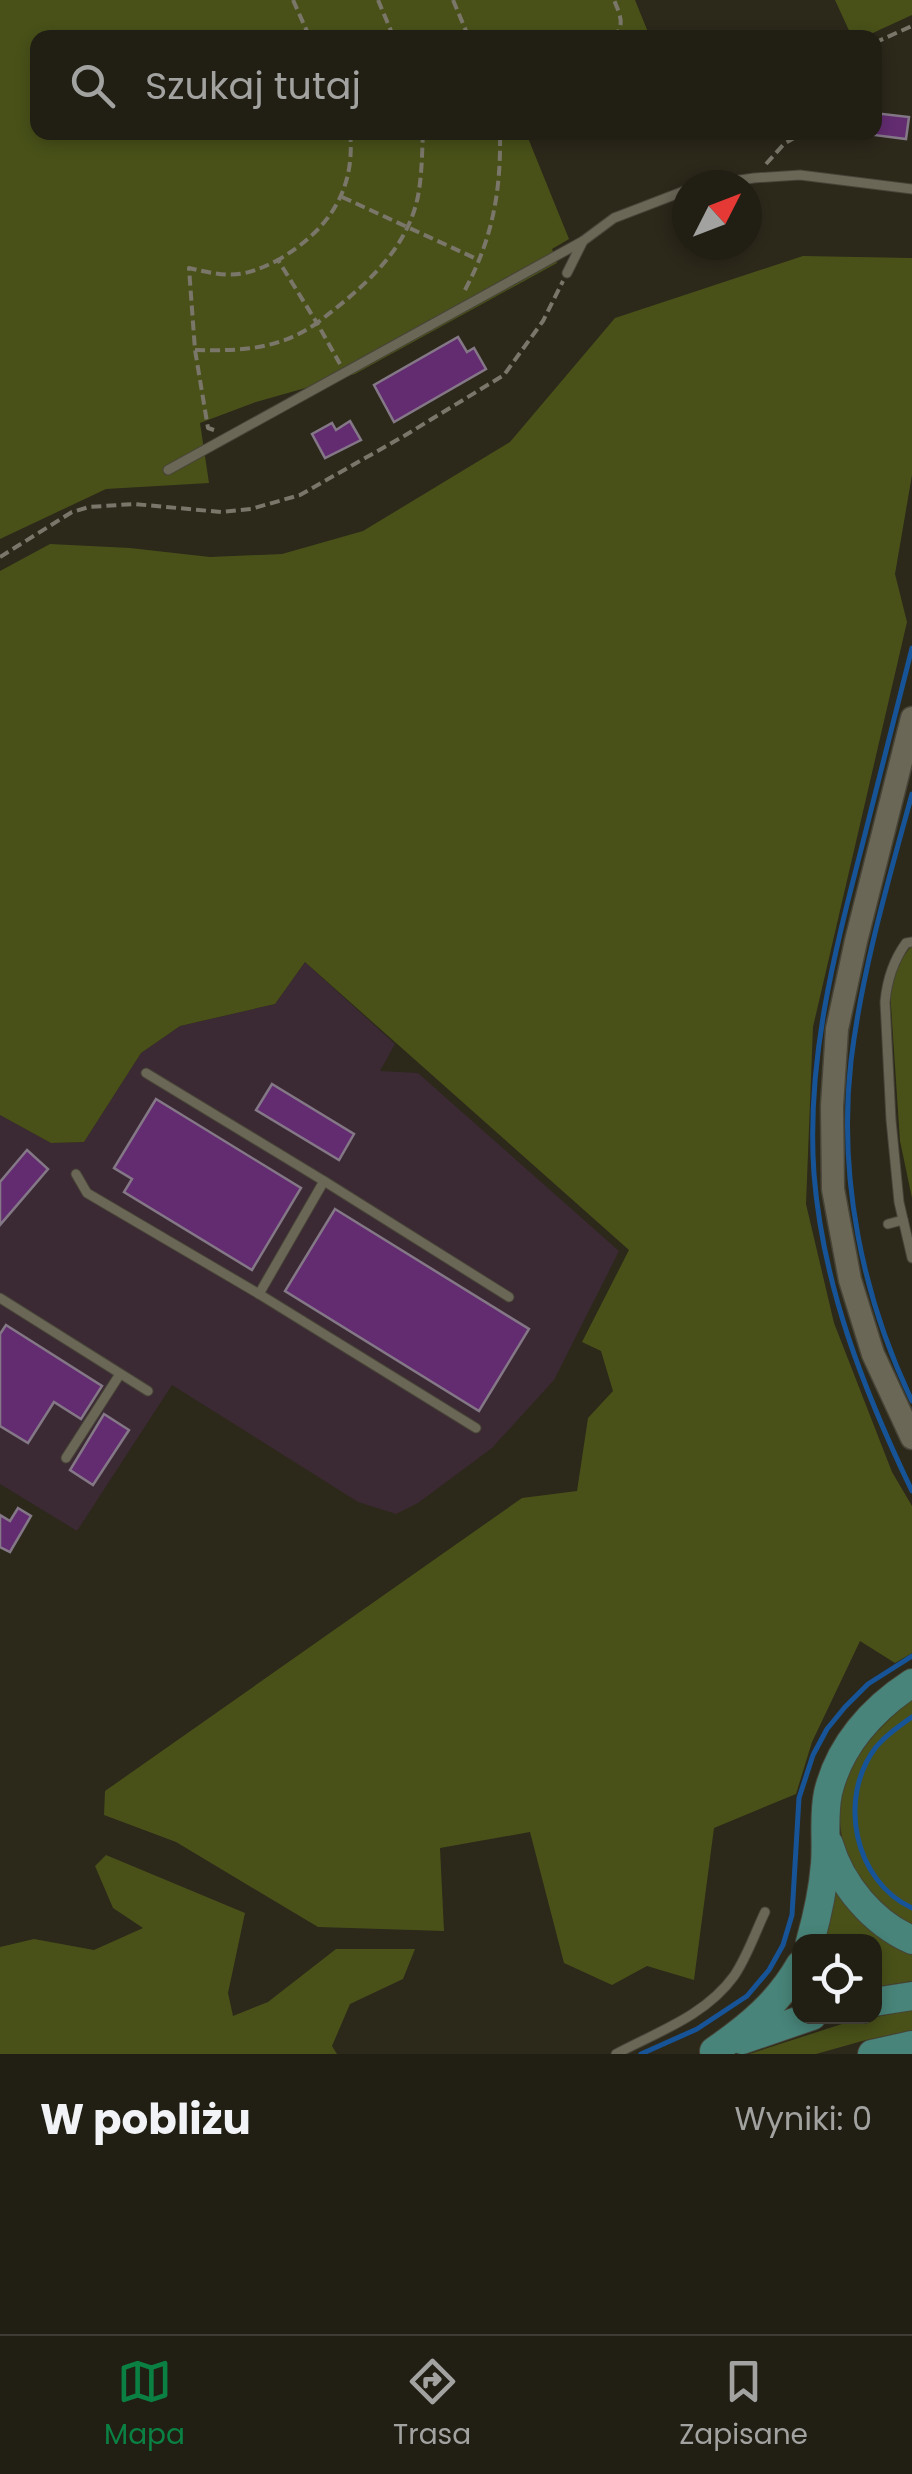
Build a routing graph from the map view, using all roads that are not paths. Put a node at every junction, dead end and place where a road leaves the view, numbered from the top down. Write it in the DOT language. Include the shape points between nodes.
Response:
graph roads {
  1 [pos="762,177"];
  2 [pos="912,189"];
  3 [pos="672,196"];
  4 [pos="583,241"];
  5 [pos="567,273"];
  6 [pos="168,470"];
  7 [pos="912,718"];
  8 [pos="912,942"];
  9 [pos="146,1073"];
  10 [pos="76,1174"];
  11 [pos="324,1181"];
  12 [pos="903,1220"];
  13 [pos="888,1224"];
  14 [pos="912,1258"];
  15 [pos="259,1294"];
  16 [pos="509,1297"];
  17 [pos="0,1298"];
  18 [pos="120,1374"];
  19 [pos="148,1391"];
  20 [pos="476,1428"];
  21 [pos="912,1438"];
  22 [pos="66,1458"];
  23 [pos="912,1683"];
  24 [pos="826,1833"];
  25 [pos="764,1912"];
  26 [pos="812,1934"];
  27 [pos="912,1940"];
  28 [pos="792,1978"];
  29 [pos="912,1996"];
  30 [pos="882,2001"];
  31 [pos="792,2022"];
  32 [pos="912,2045"];
  33 [pos="711,2052"];
  34 [pos="616,2054"];
  35 [pos="872,2054"];
  1 -- 2 [label="lane" via="800,175"];
  3 -- 4 [label="lane" via="614,218"];
  4 -- 5 [label="lane"];
  4 -- 6 [label="lane"];
  7 -- 21 [label="street" via="856,941 838,1029 832,1106 834,1189 850,1280"];
  8 -- 12 [label="lane" via="898,955 885,1002"];
  9 -- 11 [label="lane"];
  10 -- 15 [label="lane" via="87,1193"];
  11 -- 15 [label="lane"];
  11 -- 16 [label="lane"];
  12 -- 13 [label="lane"];
  12 -- 14 [label="lane"];
  15 -- 20 [label="lane"];
  17 -- 18 [label="lane"];
  18 -- 19 [label="lane"];
  18 -- 22 [label="lane"];
  23 -- 24 [label="main road" via="878,1709 841,1758 828,1794"];
  24 -- 26 [label="main road"];
  24 -- 27 [label="main road" via="854,1893"];
  25 -- 34 [label="lane" via="744,1959 719,1994 688,2018"];
  28 -- 33 [label="main road" via="744,2031"];
  29 -- 30 [label="main road"];
  31 -- 33 [label="main road"];
  32 -- 35 [label="main road"];
}
